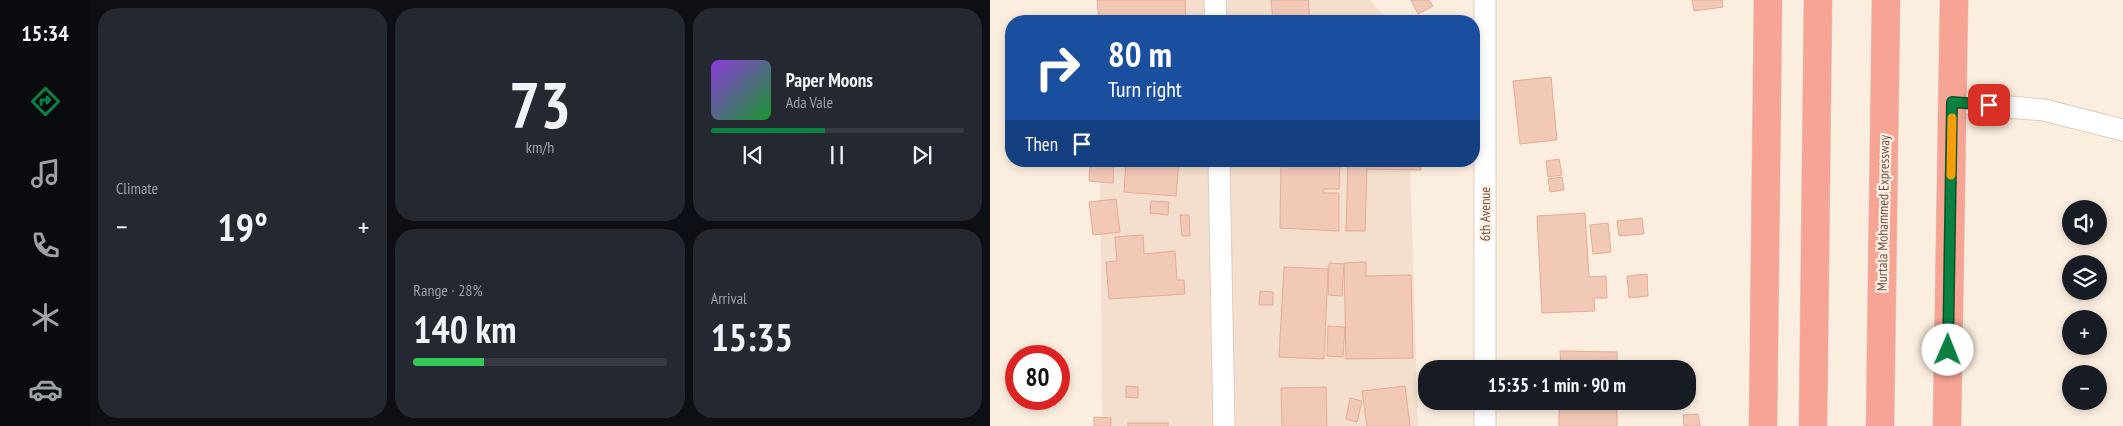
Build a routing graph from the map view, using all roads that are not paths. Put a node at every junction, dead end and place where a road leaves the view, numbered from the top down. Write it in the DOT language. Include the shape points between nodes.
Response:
graph roads {
  1 [pos="1215,0"];
  2 [pos="1485,0"];
  3 [pos="1768,0"];
  4 [pos="1818,0"];
  5 [pos="1886,0"];
  6 [pos="1954,0"];
  7 [pos="1216,15"];
  8 [pos="1952,102"];
  9 [pos="2123,130"];
  10 [pos="1219,167"];
  11 [pos="1485,360"];
  12 [pos="1485,410"];
  13 [pos="1224,426"];
  14 [pos="1484,426"];
  15 [pos="1763,426"];
  16 [pos="1812,426"];
  17 [pos="1880,426"];
  18 [pos="1947,426"];
  1 -- 7 [label="street"];
  2 -- 11 [label="street, 6th Avenue"];
  3 -- 15 [label="highway"];
  4 -- 16 [label="highway"];
  5 -- 17 [label="highway, Murtala Mohammed Expressway"];
  6 -- 8 [label="highway"];
  8 -- 9 [label="street" via="2044,110"];
  8 -- 18 [label="highway"];
  10 -- 13 [label="street"];
  12 -- 14 [label="street"];
}
